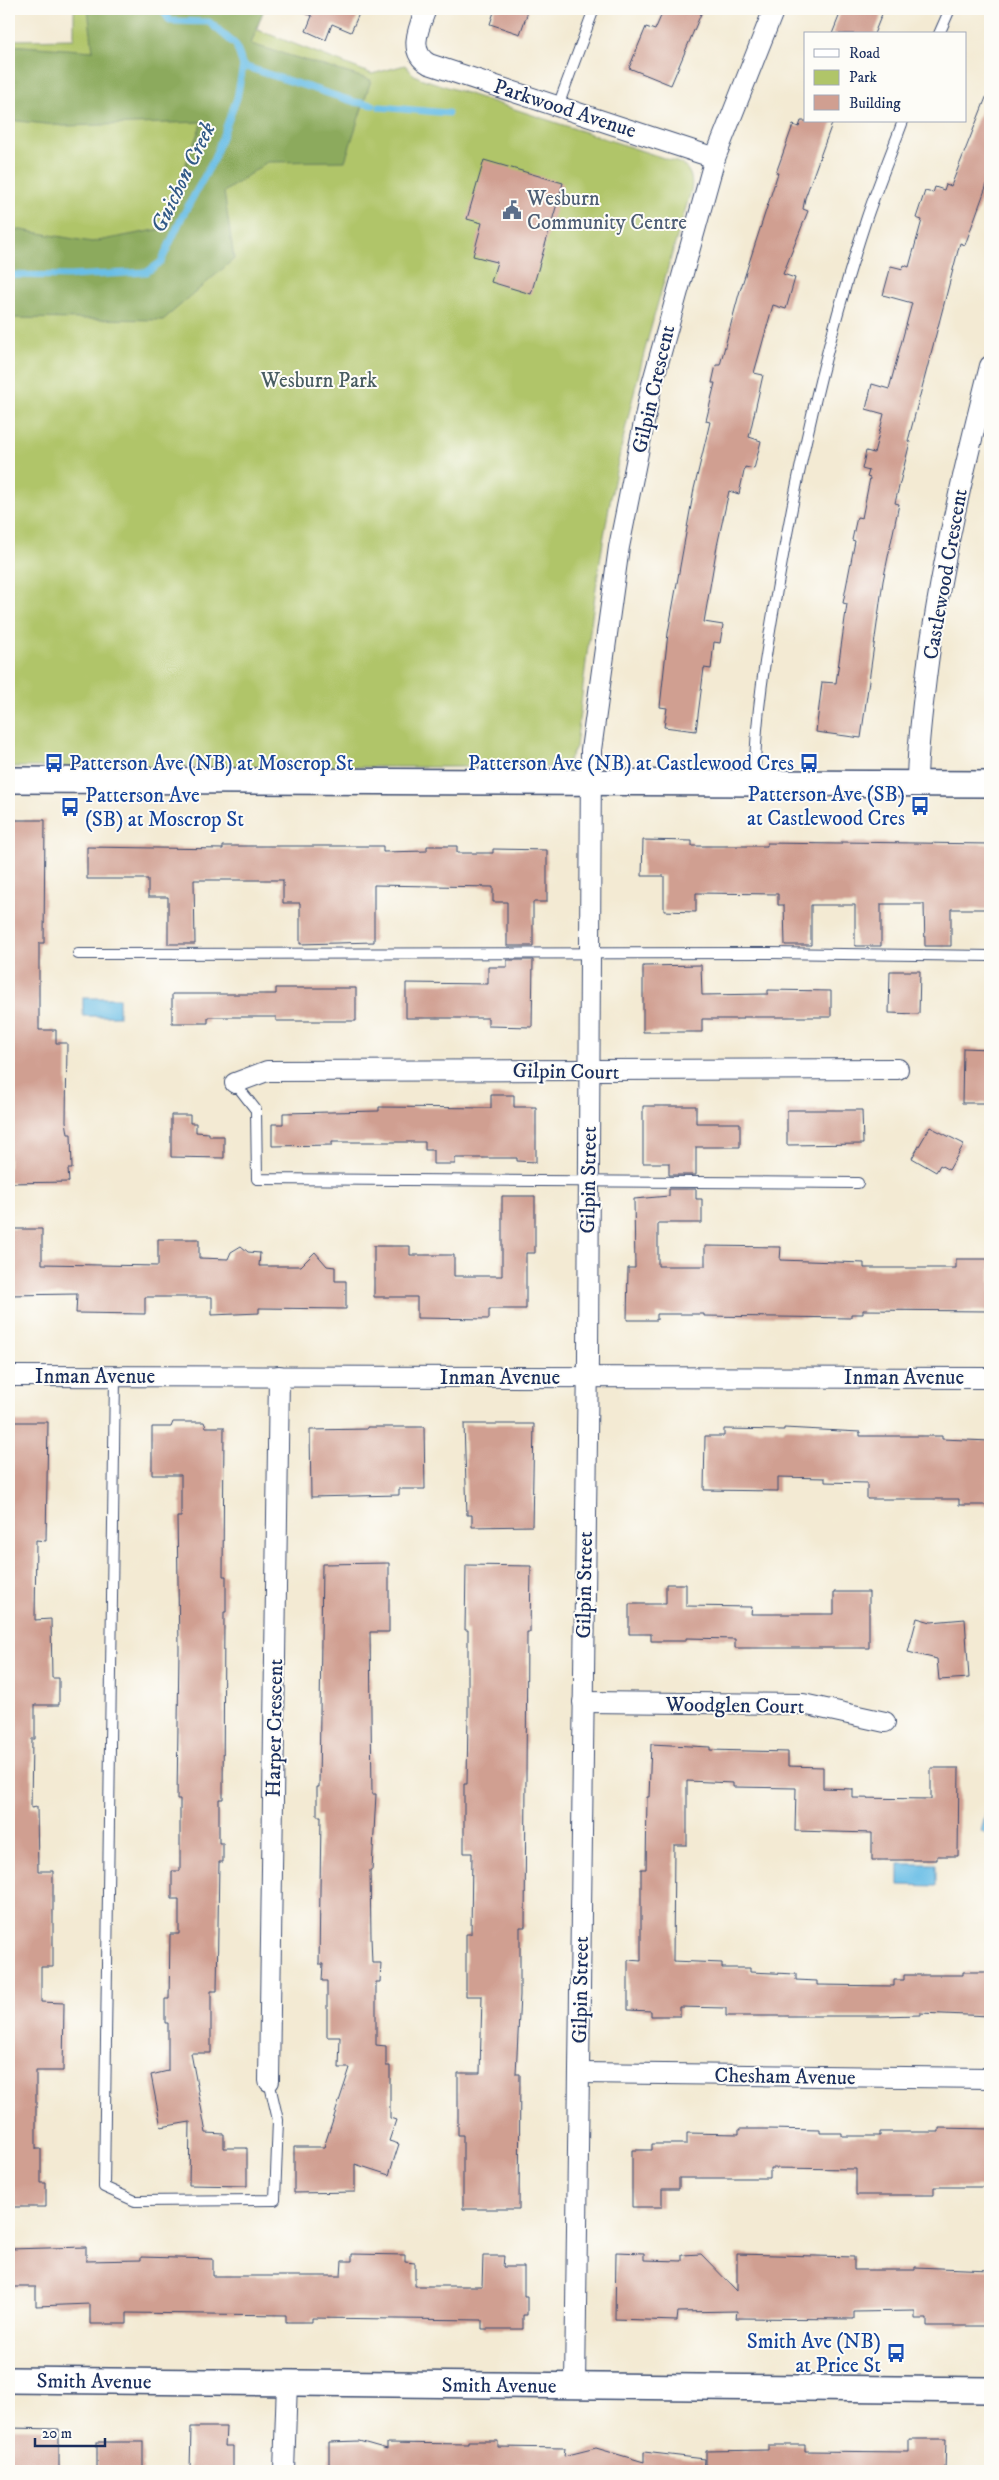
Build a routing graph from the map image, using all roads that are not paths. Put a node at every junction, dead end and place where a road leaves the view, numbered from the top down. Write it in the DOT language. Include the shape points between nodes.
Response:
graph roads {
  1 [pos="426,9"];
  2 [pos="594,9"];
  3 [pos="774,9"];
  4 [pos="950,9"];
  5 [pos="940,32"];
  6 [pos="558,106"];
  7 [pos="903,122"];
  8 [pos="715,158"];
  9 [pos="990,366"];
  10 [pos="9,780"];
  11 [pos="590,783"];
  12 [pos="755,783"];
  13 [pos="917,784"];
  14 [pos="990,784"];
  15 [pos="78,954"];
  16 [pos="591,954"];
  17 [pos="990,956"];
  18 [pos="898,1069"];
  19 [pos="589,1071"];
  20 [pos="235,1083"];
  21 [pos="588,1182"];
  22 [pos="858,1183"];
  23 [pos="9,1376"];
  24 [pos="115,1376"];
  25 [pos="279,1376"];
  26 [pos="587,1377"];
  27 [pos="990,1378"];
  28 [pos="583,1702"];
  29 [pos="885,1722"];
  30 [pos="579,2073"];
  31 [pos="990,2078"];
  32 [pos="269,2081"];
  33 [pos="9,2380"];
  34 [pos="287,2382"];
  35 [pos="575,2386"];
  36 [pos="990,2390"];
  37 [pos="284,2471"];
  1 -- 6 [label="street, Parkwood Avenue" via="418,29 416,46 429,64"];
  2 -- 6 [label="lane"];
  3 -- 8 [label="street, Gilpin Crescent"];
  4 -- 5 [label="lane"];
  6 -- 8 [label="street, Parkwood Avenue"];
  7 -- 12 [label="lane" via="866,220 828,350 793,495 768,639"];
  8 -- 11 [label="street, Gilpin Crescent" via="651,388 619,546 591,750"];
  9 -- 13 [label="street, Castlewood Crescent" via="949,539 935,616 917,750"];
  10 -- 11 [label="street"];
  11 -- 12 [label="street"];
  11 -- 16 [label="street, Gilpin Street"];
  12 -- 13 [label="street"];
  13 -- 14 [label="street"];
  15 -- 16 [label="lane"];
  16 -- 17 [label="lane"];
  16 -- 19 [label="street, Gilpin Street"];
  18 -- 19 [label="street, Gilpin Court"];
  19 -- 20 [label="street, Gilpin Court" via="267,1072"];
  19 -- 21 [label="street, Gilpin Street"];
  20 -- 21 [label="lane" via="256,1110 257,1179"];
  21 -- 22 [label="lane"];
  21 -- 26 [label="street, Gilpin Street"];
  23 -- 24 [label="street, Inman Avenue"];
  24 -- 25 [label="street, Inman Avenue"];
  24 -- 32 [label="lane" via="104,2187 135,2201 276,2200 278,2120"];
  25 -- 26 [label="street, Inman Avenue"];
  25 -- 32 [label="street, Harper Crescent"];
  26 -- 27 [label="street, Inman Avenue"];
  26 -- 28 [label="street, Gilpin Street"];
  28 -- 29 [label="street, Woodglen Court" via="803,1704"];
  28 -- 30 [label="street, Gilpin Street"];
  30 -- 31 [label="street, Chesham Avenue"];
  30 -- 35 [label="street, Gilpin Street"];
  33 -- 34 [label="street, Smith Avenue"];
  34 -- 35 [label="street, Smith Avenue"];
  34 -- 37 [label="street"];
  35 -- 36 [label="street, Smith Avenue"];
}
